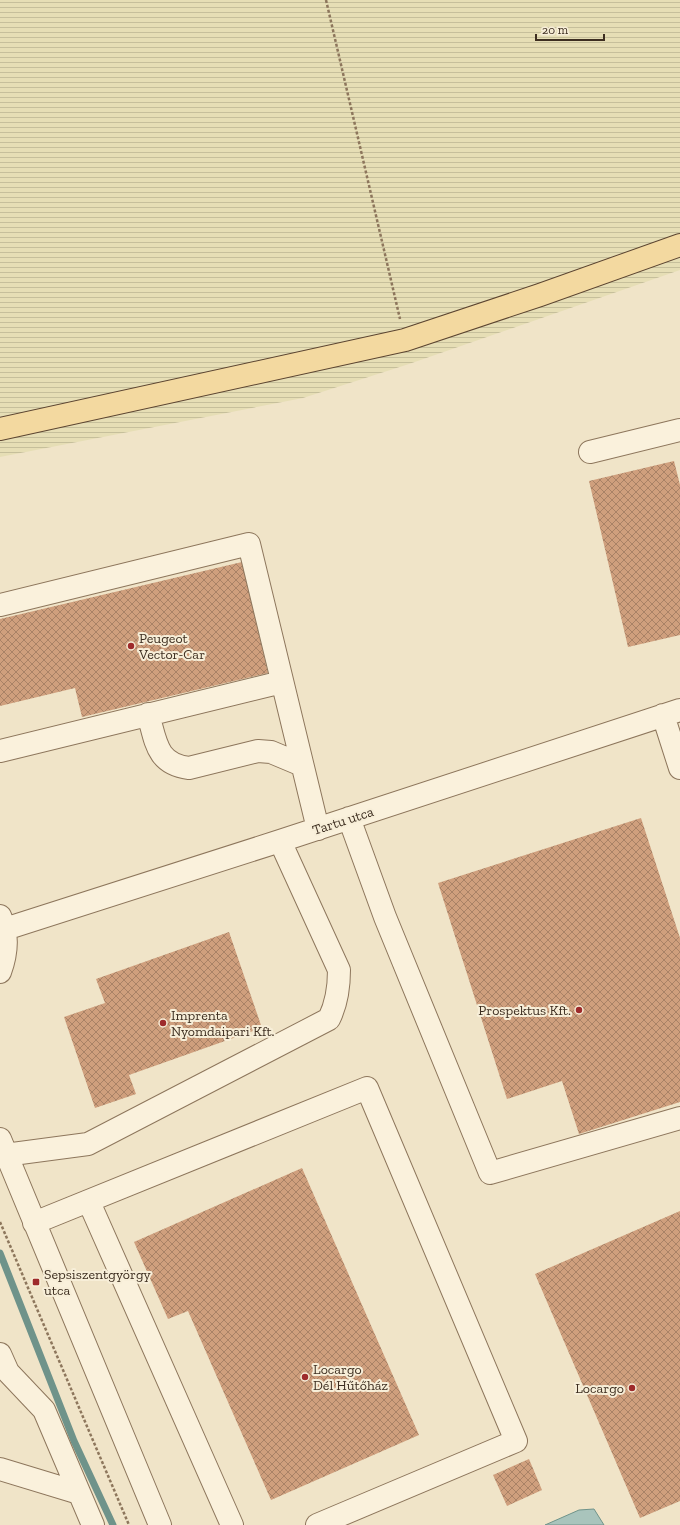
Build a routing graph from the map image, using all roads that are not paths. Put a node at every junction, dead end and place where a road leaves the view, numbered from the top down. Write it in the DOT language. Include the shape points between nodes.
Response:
graph roads {
  1 [pos="680,245"];
  2 [pos="0,429"];
  3 [pos="680,430"];
  4 [pos="590,452"];
  5 [pos="0,605"];
  6 [pos="282,682"];
  7 [pos="672,713"];
  8 [pos="148,714"];
  9 [pos="0,751"];
  10 [pos="302,765"];
  11 [pos="680,768"];
  12 [pos="349,818"];
  13 [pos="318,829"];
  14 [pos="280,841"];
  15 [pos="2,923"];
  16 [pos="0,972"];
  17 [pos="680,1118"];
  18 [pos="3,1147"];
  19 [pos="89,1202"];
  20 [pos="34,1224"];
  21 [pos="0,1354"];
  22 [pos="0,1469"];
  23 [pos="79,1493"];
  24 [pos="93,1525"];
  25 [pos="160,1525"];
  26 [pos="232,1525"];
  27 [pos="317,1525"];
  1 -- 2 [label="main road" via="405,340"];
  3 -- 4 [label="street"];
  5 -- 6 [label="street" via="249,544"];
  6 -- 8 [label="street"];
  6 -- 10 [label="street"];
  7 -- 11 [label="street"];
  7 -- 12 [label="street, Tartu utca"];
  8 -- 9 [label="street"];
  8 -- 10 [label="street" via="160,753 168,762 178,766 189,768 258,751 271,752"];
  10 -- 13 [label="street"];
  12 -- 13 [label="street, Tartu utca"];
  12 -- 17 [label="street" via="385,917 490,1172"];
  13 -- 14 [label="street, Tartu utca"];
  14 -- 15 [label="street, Tartu utca"];
  14 -- 18 [label="street" via="339,970 339,987 329,1019 88,1144"];
  15 -- 16 [label="street" via="6,952"];
  18 -- 20 [label="street"];
  19 -- 20 [label="street"];
  19 -- 26 [label="street"];
  19 -- 27 [label="street" via="367,1088 516,1441"];
  20 -- 25 [label="street"];
  21 -- 23 [label="street" via="8,1372 44,1410"];
  22 -- 23 [label="street"];
  23 -- 24 [label="street"];
}
